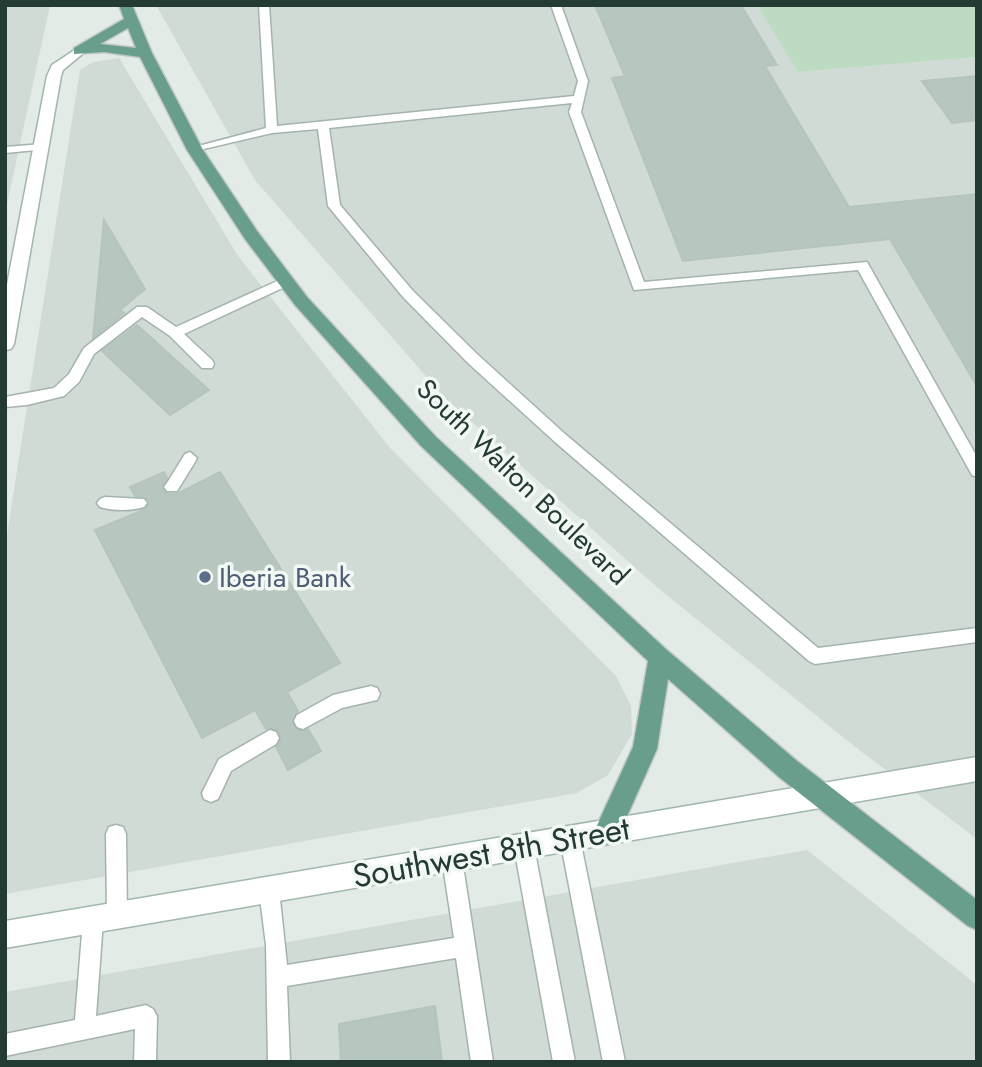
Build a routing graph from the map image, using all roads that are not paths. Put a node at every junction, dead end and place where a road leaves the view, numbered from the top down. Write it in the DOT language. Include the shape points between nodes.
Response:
graph roads {
  1 [pos="125,5"];
  2 [pos="264,5"];
  3 [pos="556,5"];
  4 [pos="131,21"];
  5 [pos="79,51"];
  6 [pos="145,53"];
  7 [pos="578,99"];
  8 [pos="323,124"];
  9 [pos="272,130"];
  10 [pos="43,147"];
  11 [pos="5,150"];
  12 [pos="195,150"];
  13 [pos="11,275"];
  14 [pos="286,281"];
  15 [pos="175,333"];
  16 [pos="5,344"];
  17 [pos="207,364"];
  18 [pos="5,402"];
  19 [pos="190,458"];
  20 [pos="977,471"];
  21 [pos="172,486"];
  22 [pos="105,503"];
  23 [pos="139,503"];
  24 [pos="977,635"];
  25 [pos="660,658"];
  26 [pos="371,694"];
  27 [pos="303,721"];
  28 [pos="271,738"];
  29 [pos="977,769"];
  30 [pos="211,793"];
  31 [pos="820,796"];
  32 [pos="607,832"];
  33 [pos="116,834"];
  34 [pos="570,839"];
  35 [pos="524,847"];
  36 [pos="452,859"];
  37 [pos="269,890"];
  38 [pos="977,917"];
  39 [pos="105,918"];
  40 [pos="5,935"];
  41 [pos="466,946"];
  42 [pos="277,977"];
  43 [pos="85,1028"];
  44 [pos="5,1045"];
  45 [pos="145,1062"];
  46 [pos="279,1062"];
  47 [pos="482,1062"];
  48 [pos="564,1062"];
  49 [pos="614,1062"];
  1 -- 4 [label="main road, South Walton Boulevard"];
  2 -- 9 [label="lane"];
  3 -- 7 [label="lane" via="583,81"];
  4 -- 5 [label="main road"];
  4 -- 6 [label="main road, South Walton Boulevard"];
  5 -- 6 [label="main road" via="104,48"];
  5 -- 10 [label="main road" via="57,68"];
  6 -- 12 [label="main road, South Walton Boulevard"];
  7 -- 8 [label="lane"];
  7 -- 20 [label="lane" via="575,112 639,287 862,265"];
  8 -- 9 [label="lane"];
  8 -- 24 [label="lane" via="334,206 408,294 560,438 815,656"];
  9 -- 12 [label="lane"];
  10 -- 11 [label="lane"];
  10 -- 13 [label="main road"];
  12 -- 14 [label="main road, South Walton Boulevard"];
  13 -- 16 [label="main road"];
  14 -- 15 [label="lane"];
  14 -- 25 [label="main road, South Walton Boulevard" via="428,441"];
  15 -- 17 [label="lane"];
  15 -- 18 [label="lane" via="142,310 89,351 74,378 59,392"];
  19 -- 21 [label="lane"];
  22 -- 23 [label="lane"];
  25 -- 31 [label="main road, South Walton Boulevard"];
  25 -- 32 [label="main road" via="645,749"];
  26 -- 27 [label="lane" via="339,701"];
  28 -- 30 [label="lane" via="225,765"];
  29 -- 31 [label="main road, Southwest 8th Street"];
  31 -- 32 [label="main road, Southwest 8th Street"];
  31 -- 38 [label="main road, South Walton Boulevard"];
  32 -- 34 [label="main road, Southwest 8th Street"];
  33 -- 39 [label="lane"];
  34 -- 35 [label="main road, Southwest 8th Street"];
  34 -- 49 [label="lane"];
  35 -- 36 [label="main road, Southwest 8th Street"];
  35 -- 48 [label="lane"];
  36 -- 37 [label="main road, Southwest 8th Street"];
  36 -- 41 [label="lane"];
  37 -- 39 [label="main road, Southwest 8th Street"];
  37 -- 42 [label="lane"];
  39 -- 40 [label="main road, Southwest 8th Street"];
  39 -- 43 [label="lane"];
  41 -- 42 [label="lane"];
  41 -- 47 [label="lane"];
  42 -- 46 [label="lane"];
  43 -- 44 [label="lane"];
  43 -- 45 [label="lane" via="146,1016"];
}
